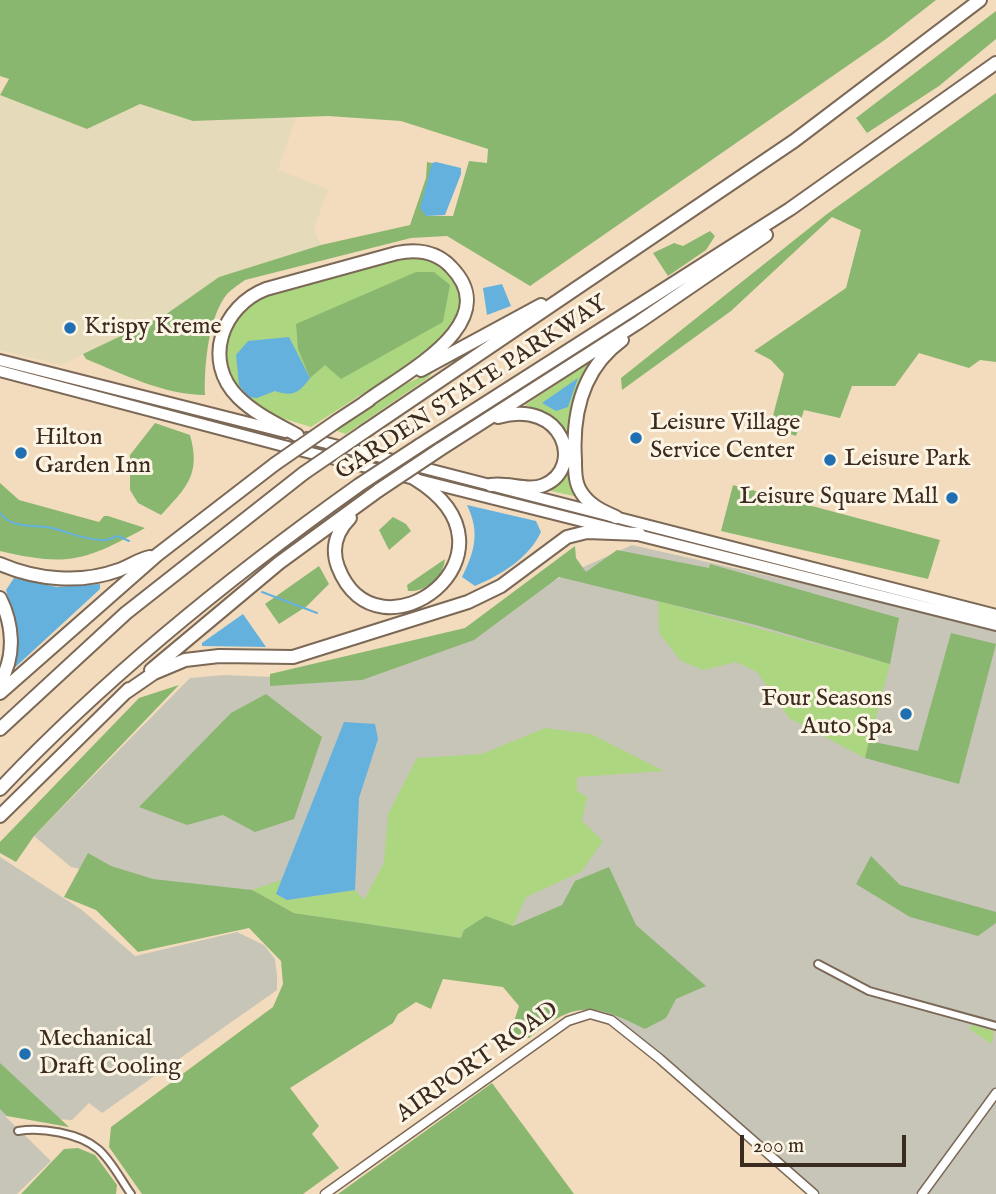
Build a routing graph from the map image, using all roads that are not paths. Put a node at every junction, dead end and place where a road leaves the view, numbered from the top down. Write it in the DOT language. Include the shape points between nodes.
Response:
graph roads {
  1 [pos="980,0"];
  2 [pos="996,63"];
  3 [pos="813,194"];
  4 [pos="573,291"];
  5 [pos="639,322"];
  6 [pos="0,359"];
  7 [pos="0,371"];
  8 [pos="364,403"];
  9 [pos="484,421"];
  10 [pos="297,435"];
  11 [pos="415,479"];
  12 [pos="491,485"];
  13 [pos="364,501"];
  14 [pos="616,517"];
  15 [pos="639,534"];
  16 [pos="157,555"];
  17 [pos="0,564"];
  18 [pos="0,598"];
  19 [pos="996,615"];
  20 [pos="996,625"];
  21 [pos="0,681"];
  22 [pos="0,693"];
  23 [pos="125,693"];
  24 [pos="0,729"];
  25 [pos="0,789"];
  26 [pos="0,816"];
  27 [pos="818,964"];
  28 [pos="996,1026"];
  29 [pos="995,1095"];
  30 [pos="18,1131"];
  31 [pos="131,1194"];
  32 [pos="325,1194"];
  33 [pos="814,1194"];
  34 [pos="922,1194"];
  1 -- 4 [label="highway, GARDEN STATE PARKWAY" via="828,117"];
  2 -- 3 [label="highway, GARDEN STATE PARKWAY"];
  3 -- 5 [label="highway" via="791,218"];
  3 -- 25 [label="highway, GARDEN STATE PARKWAY, bridge" via="359,485 227,582 145,650"];
  4 -- 8 [label="highway" via="522,314"];
  4 -- 24 [label="highway, GARDEN STATE PARKWAY, bridge" via="304,473 126,613"];
  5 -- 9 [label="highway"];
  5 -- 14 [label="highway" via="591,373 575,421 577,486 590,503"];
  6 -- 10 [label="highway"];
  7 -- 11 [label="highway"];
  8 -- 10 [label="highway" via="448,342 460,327 466,309 464,290 454,270 437,256 397,253 266,289 235,309 219,343 226,380 248,406"];
  8 -- 16 [label="highway, bridge" via="275,464"];
  9 -- 12 [label="highway" via="518,412 542,417 557,430 564,448 560,470 545,485"];
  9 -- 13 [label="highway, bridge"];
  10 -- 12 [label="highway"];
  11 -- 13 [label="highway" via="452,514 459,548 443,586 417,603 394,606 369,600 353,589 340,570 336,539"];
  11 -- 15 [label="highway"];
  12 -- 14 [label="highway"];
  13 -- 23 [label="highway" via="270,570"];
  14 -- 19 [label="highway"];
  15 -- 20 [label="highway"];
  15 -- 23 [label="highway" via="587,532 567,537 501,586 468,602 293,657 185,660"];
  16 -- 17 [label="highway" via="81,578 39,576"];
  16 -- 22 [label="highway"];
  18 -- 21 [label="highway" via="11,643 8,666"];
  23 -- 26 [label="highway"];
  27 -- 28 [label="street" via="869,991"];
  29 -- 34 [label="street"];
  30 -- 31 [label="street" via="37,1129 86,1142 99,1150"];
  32 -- 33 [label="street, AIRPORT ROAD" via="568,1021 590,1014 611,1020 657,1056"];
}
